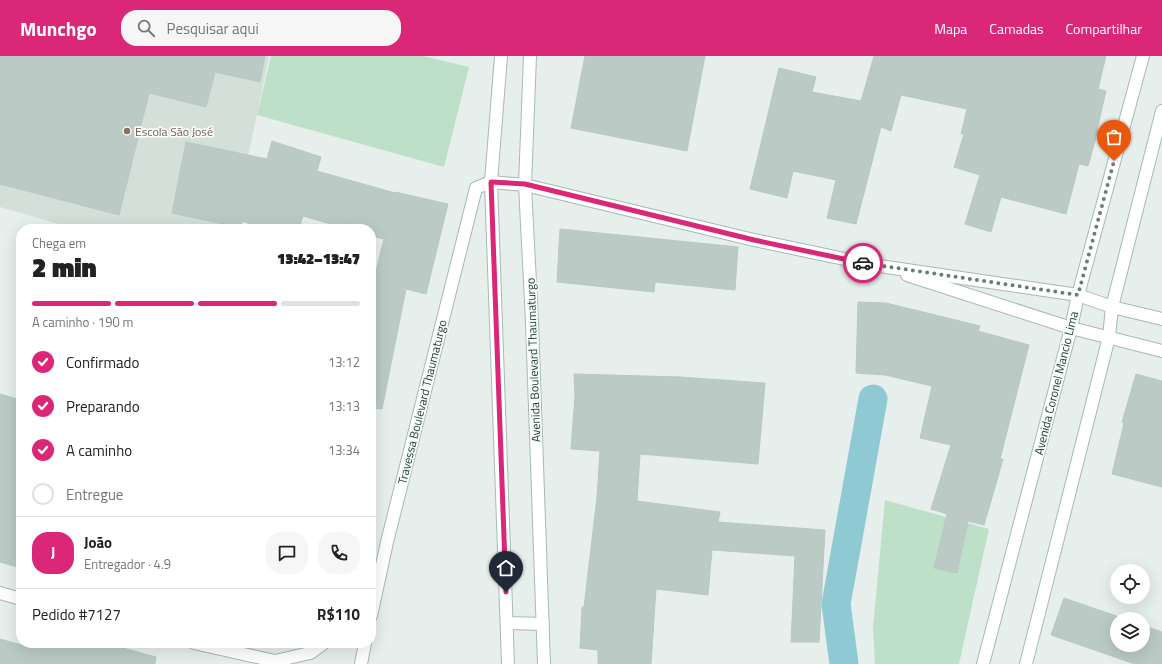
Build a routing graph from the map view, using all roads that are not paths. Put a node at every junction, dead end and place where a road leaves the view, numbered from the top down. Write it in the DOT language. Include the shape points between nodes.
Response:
graph roads {
  1 [pos="501,56"];
  2 [pos="530,56"];
  3 [pos="1143,56"];
  4 [pos="1162,111"];
  5 [pos="491,182"];
  6 [pos="525,184"];
  7 [pos="873,265"];
  8 [pos="1078,295"];
  9 [pos="1112,307"];
  10 [pos="1162,319"];
  11 [pos="1070,328"];
  12 [pos="1109,337"];
  13 [pos="1162,351"];
  14 [pos="387,542"];
  15 [pos="376,565"];
  16 [pos="0,593"];
  17 [pos="376,593"];
  18 [pos="16,598"];
  19 [pos="507,623"];
  20 [pos="543,624"];
  21 [pos="216,648"];
  22 [pos="317,648"];
  23 [pos="364,648"];
  24 [pos="361,664"];
  25 [pos="508,664"];
  26 [pos="544,664"];
  27 [pos="983,664"];
  28 [pos="1026,664"];
  1 -- 5 [label="main road"];
  2 -- 6 [label="main road, Avenida Boulevard Thaumaturgo"];
  3 -- 8 [label="main road, Avenida Coronel Mancio Lima"];
  4 -- 9 [label="main road"];
  5 -- 6 [label="main road"];
  5 -- 14 [label="main road, Travessa Boulevard Thaumaturgo" via="476,188"];
  5 -- 19 [label="main road"];
  6 -- 7 [label="main road" via="754,240"];
  6 -- 20 [label="main road, Avenida Boulevard Thaumaturgo"];
  7 -- 8 [label="main road"];
  7 -- 11 [label="main road"];
  8 -- 9 [label="main road"];
  8 -- 11 [label="main road, Avenida Coronel Mancio Lima"];
  9 -- 10 [label="main road"];
  9 -- 12 [label="main road"];
  11 -- 12 [label="main road"];
  11 -- 27 [label="main road, Avenida Coronel Mancio Lima"];
  12 -- 13 [label="main road"];
  12 -- 28 [label="main road"];
  14 -- 15 [label="main road"];
  14 -- 17 [label="main road, Travessa Boulevard Thaumaturgo"];
  16 -- 18 [label="main road"];
  19 -- 20 [label="main road"];
  19 -- 25 [label="main road"];
  20 -- 26 [label="main road, Avenida Boulevard Thaumaturgo"];
  21 -- 22 [label="main road" via="275,661 310,653"];
  23 -- 24 [label="main road"];
}
